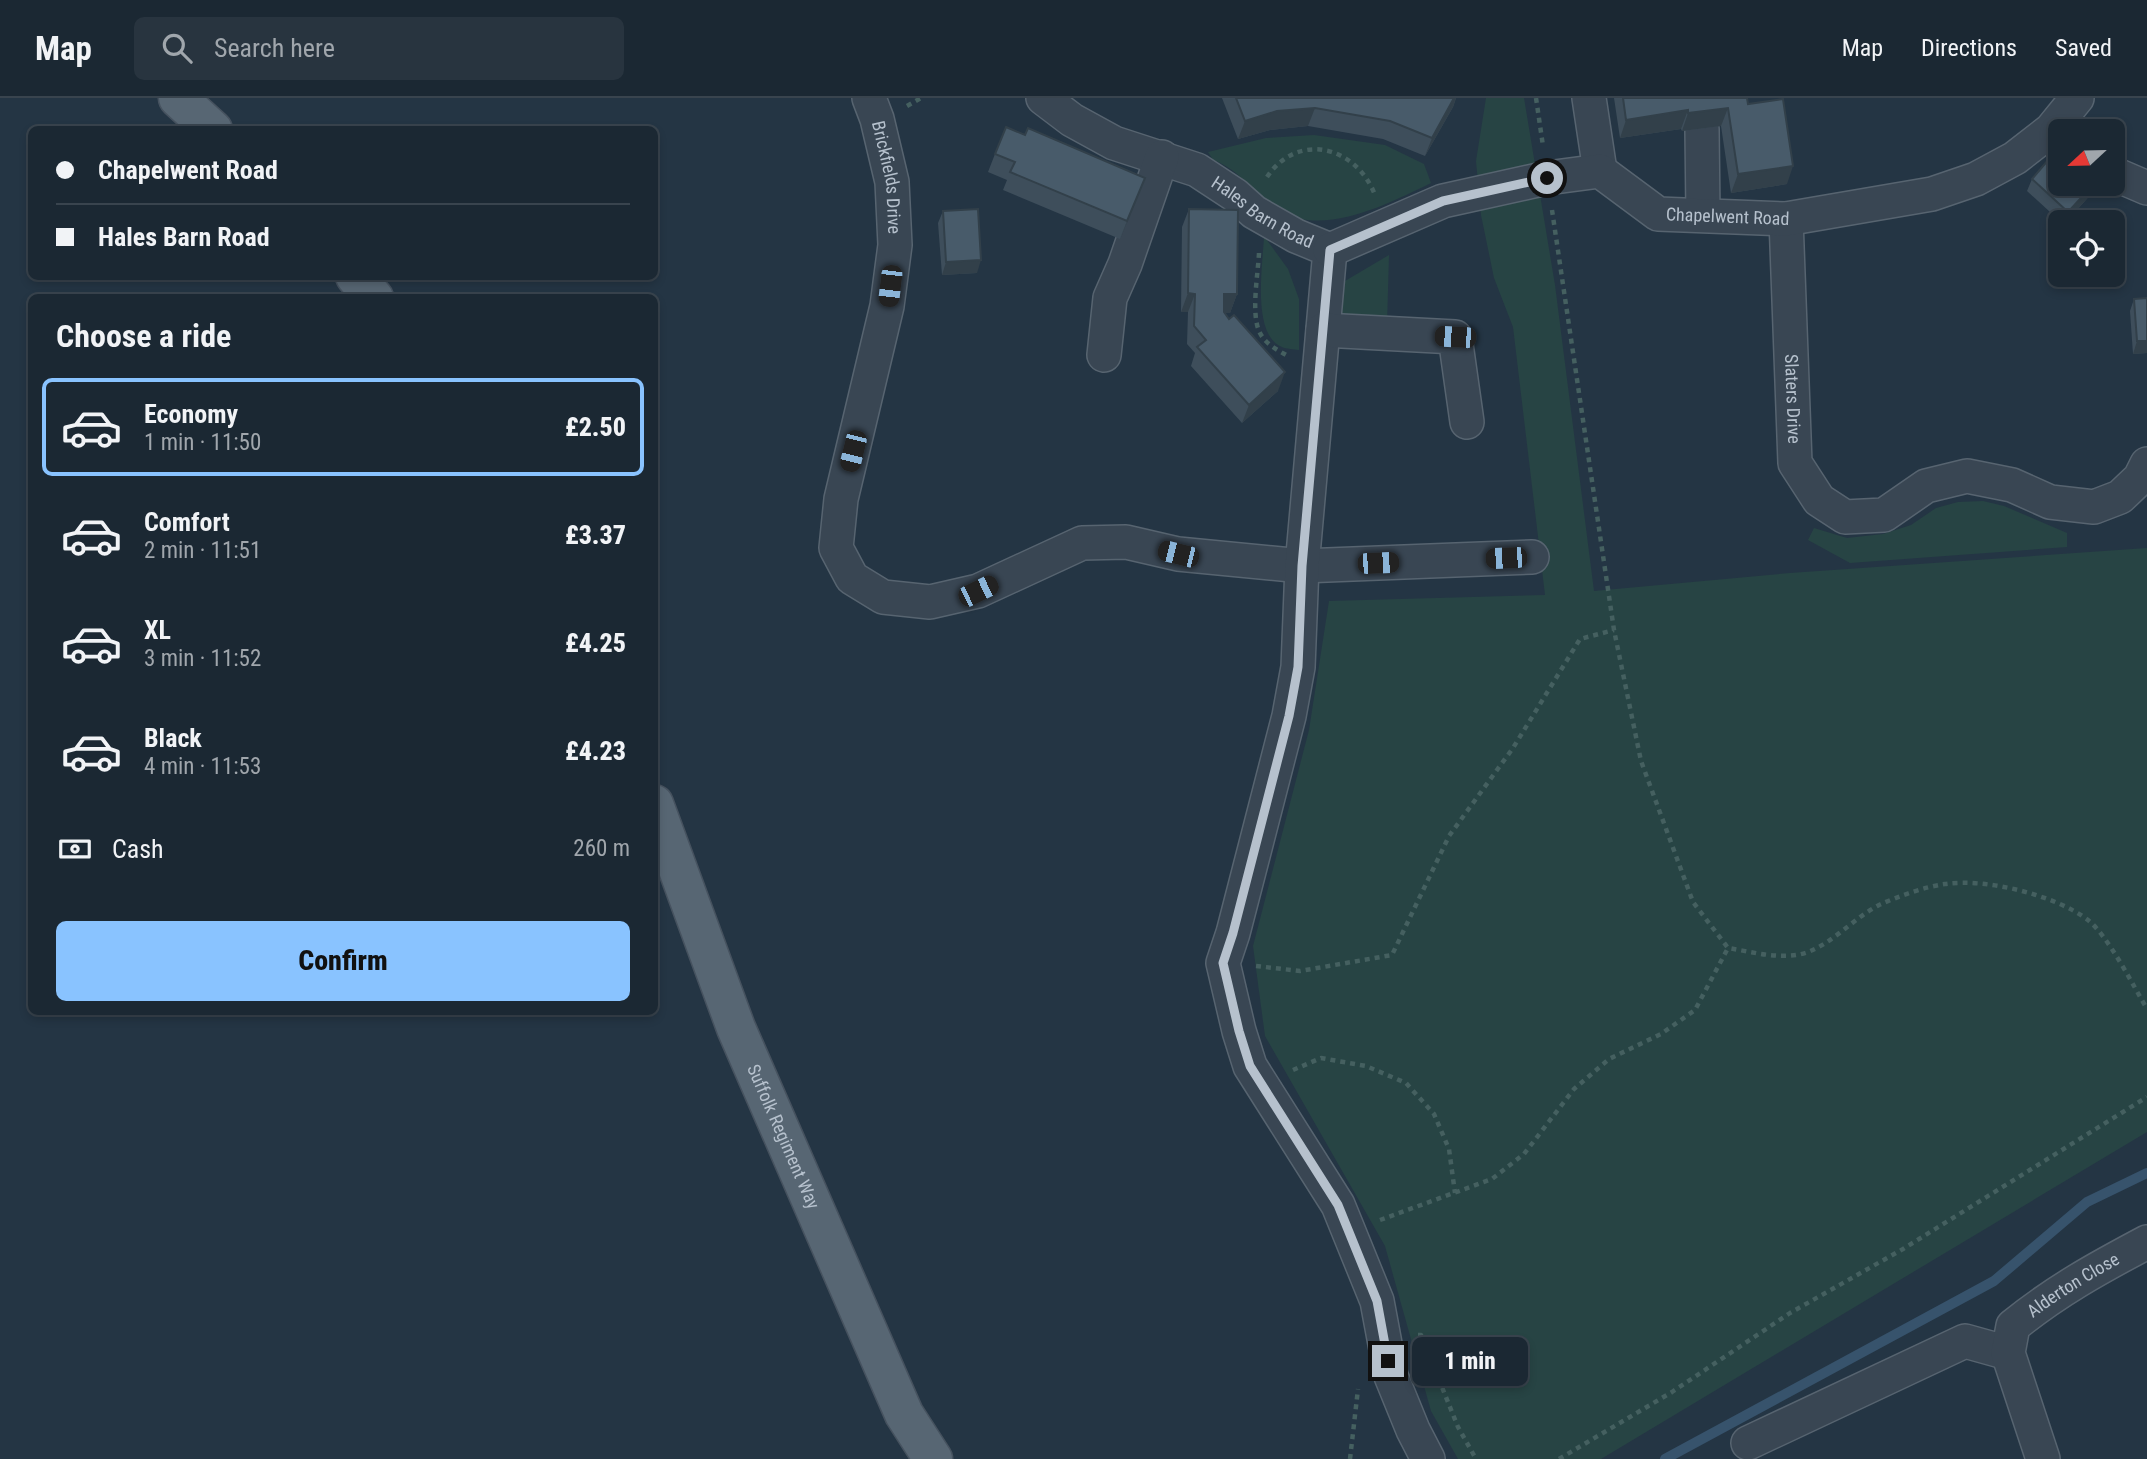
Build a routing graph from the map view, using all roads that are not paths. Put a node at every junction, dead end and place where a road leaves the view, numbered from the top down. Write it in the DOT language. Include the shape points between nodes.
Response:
graph roads {
  1 [pos="178,98"];
  2 [pos="869,98"];
  3 [pos="1589,98"];
  4 [pos="2077,98"];
  5 [pos="1053,101"];
  6 [pos="1698,109"];
  7 [pos="2064,119"];
  8 [pos="209,126"];
  9 [pos="2048,138"];
  10 [pos="1162,157"];
  11 [pos="1600,171"];
  12 [pos="2125,179"];
  13 [pos="2147,188"];
  14 [pos="1703,215"];
  15 [pos="1786,219"];
  16 [pos="1330,250"];
  17 [pos="358,280"];
  18 [pos="371,294"];
  19 [pos="1323,331"];
  20 [pos="1104,355"];
  21 [pos="1467,422"];
  22 [pos="2147,464"];
  23 [pos="1532,557"];
  24 [pos="1302,566"];
  25 [pos="658,815"];
  26 [pos="2147,1242"];
  27 [pos="2008,1353"];
  28 [pos="1748,1443"];
  29 [pos="933,1459"];
  30 [pos="1428,1459"];
  31 [pos="2043,1459"];
  1 -- 8 [label="main road"];
  2 -- 24 [label="street, Brickfields Drive" via="892,183 895,245 887,306 841,499 836,548 852,578 883,597 930,602 978,591 1082,543 1126,542 1178,554"];
  3 -- 11 [label="street"];
  4 -- 7 [label="street, Chapelwent Road"];
  5 -- 10 [label="street, Hales Barn Road" via="1072,120 1114,143"];
  6 -- 14 [label="street"];
  9 -- 15 [label="street, Chapelwent Road" via="1976,180 1932,194"];
  10 -- 16 [label="street, Hales Barn Road" via="1197,170 1254,212"];
  10 -- 20 [label="street" via="1110,298"];
  11 -- 14 [label="street, Chapelwent Road" via="1658,214"];
  11 -- 16 [label="street" via="1443,201"];
  12 -- 13 [label="street"];
  14 -- 15 [label="street, Chapelwent Road"];
  15 -- 22 [label="street, Slaters Drive" via="1794,463 1819,500 1845,517 1884,514 1926,486 1967,476 2012,485 2050,502 2094,507 2120,497"];
  16 -- 19 [label="street, Hales Barn Road"];
  17 -- 18 [label="main road"];
  19 -- 21 [label="street" via="1455,337"];
  19 -- 24 [label="street, Hales Barn Road"];
  23 -- 24 [label="street, Brickfields Drive"];
  24 -- 30 [label="street, Hales Barn Road" via="1298,667 1291,704 1223,963 1250,1066 1338,1205 1377,1301 1391,1376"];
  25 -- 29 [label="main road, Suffolk Regiment Way" via="736,1028 904,1414"];
  26 -- 27 [label="street, Alderton Close" via="2039,1304 2012,1326"];
  27 -- 28 [label="street" via="1965,1341"];
  27 -- 31 [label="street"];
}
